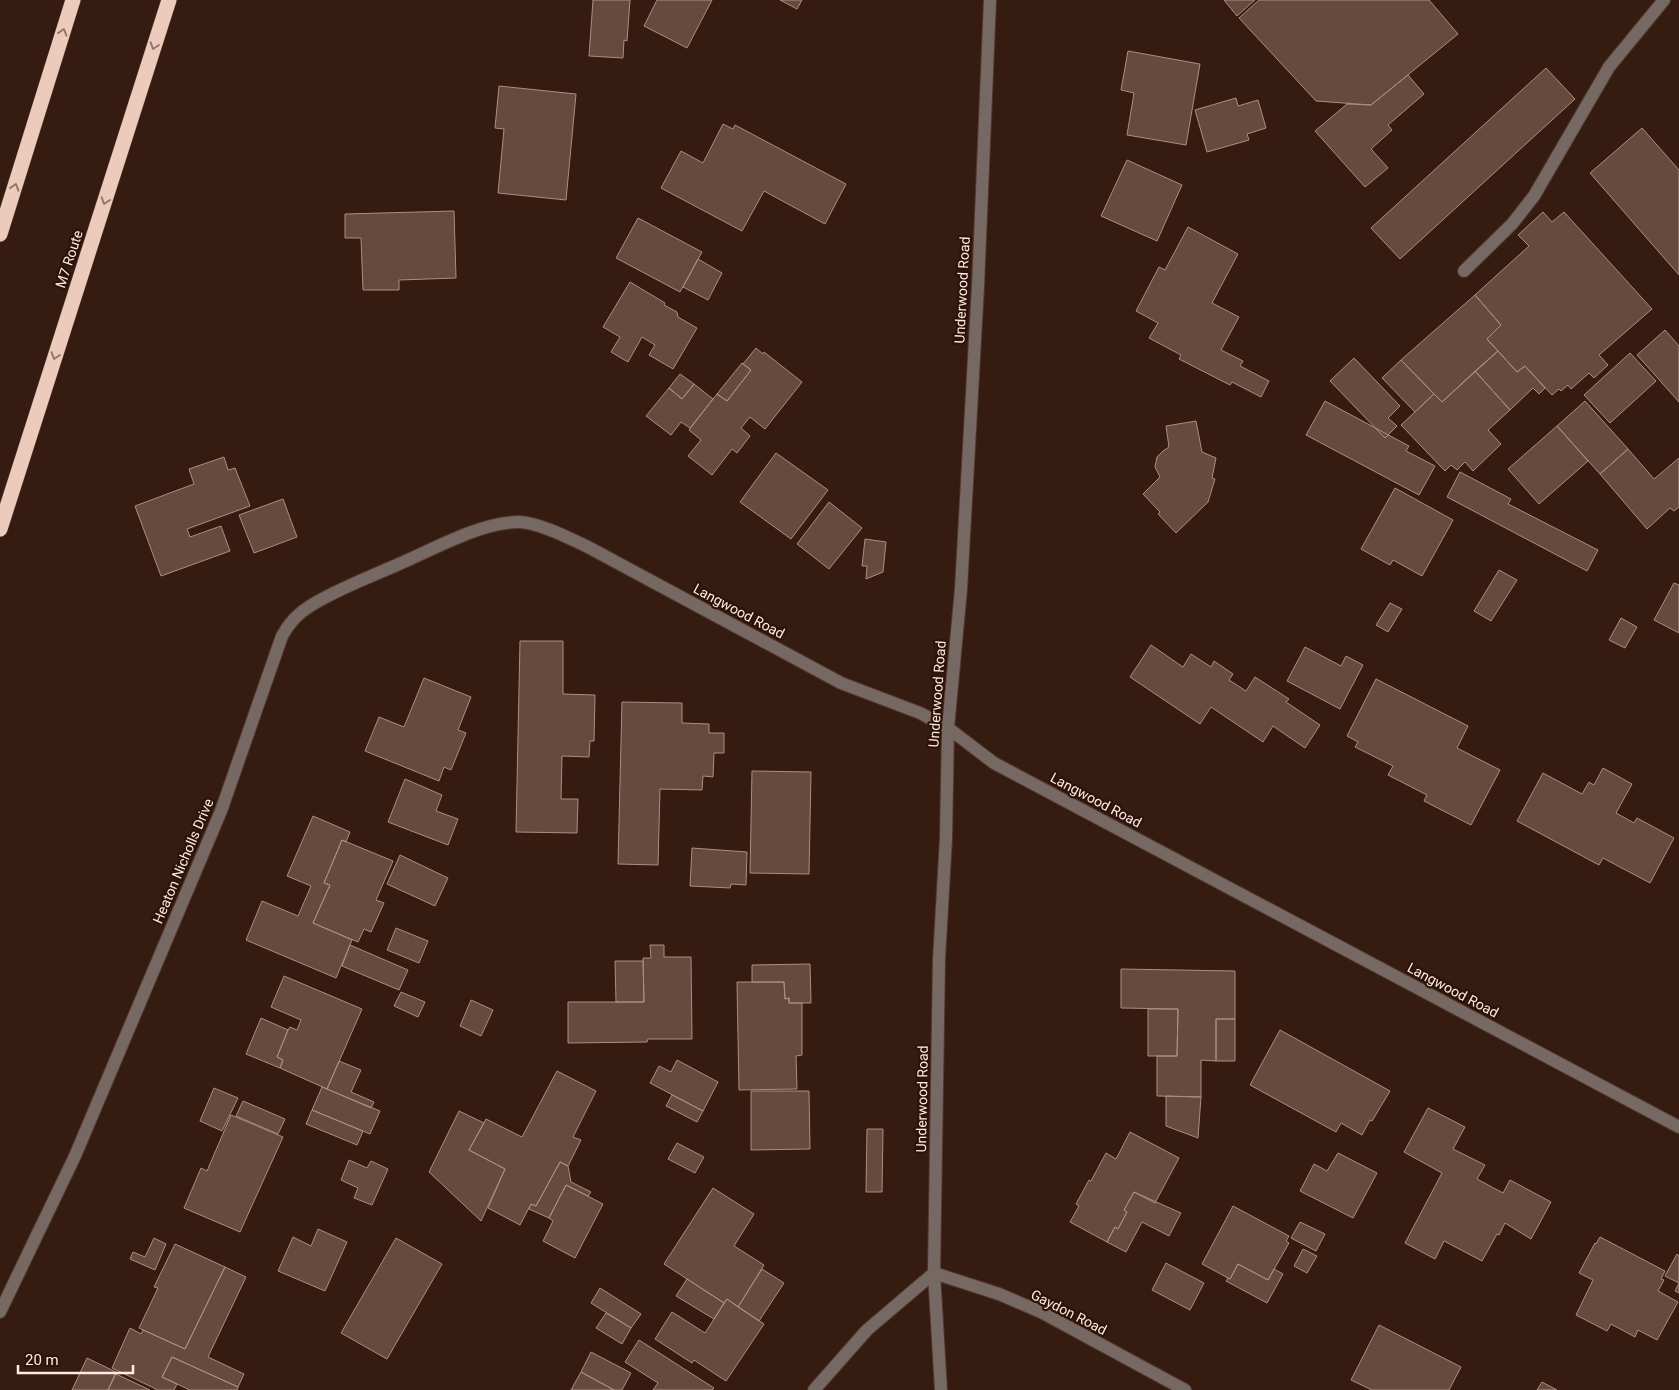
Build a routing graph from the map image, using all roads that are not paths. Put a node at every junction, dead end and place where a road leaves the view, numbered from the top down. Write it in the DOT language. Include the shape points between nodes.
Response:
graph roads {
  1 [pos="73,0"];
  2 [pos="169,0"];
  3 [pos="990,0"];
  4 [pos="1660,5"];
  5 [pos="0,234"];
  6 [pos="1464,271"];
  7 [pos="492,525"];
  8 [pos="0,529"];
  9 [pos="948,728"];
  10 [pos="1679,1127"];
  11 [pos="934,1273"];
  12 [pos="0,1312"];
  13 [pos="814,1390"];
  14 [pos="941,1390"];
  15 [pos="1185,1390"];
  5 -- 1 [label="highway, one-way"];
  2 -- 8 [label="highway, M7 Route, one-way"];
  3 -- 9 [label="street, Underwood Road" via="961,589"];
  4 -- 6 [label="street" via="1609,67 1534,196 1512,224"];
  7 -- 9 [label="street, Langwood Road" via="519,522 553,531 841,683 920,713"];
  7 -- 12 [label="street, Heaton Nicholls Drive" via="341,590 309,606 290,621 221,811 75,1156"];
  9 -- 10 [label="street, Langwood Road" via="994,763"];
  9 -- 11 [label="street, Underwood Road"];
  11 -- 13 [label="street" via="867,1330"];
  11 -- 14 [label="street, Underwood Road"];
  11 -- 15 [label="street, Gaydon Road" via="999,1294 1041,1312"];
}
